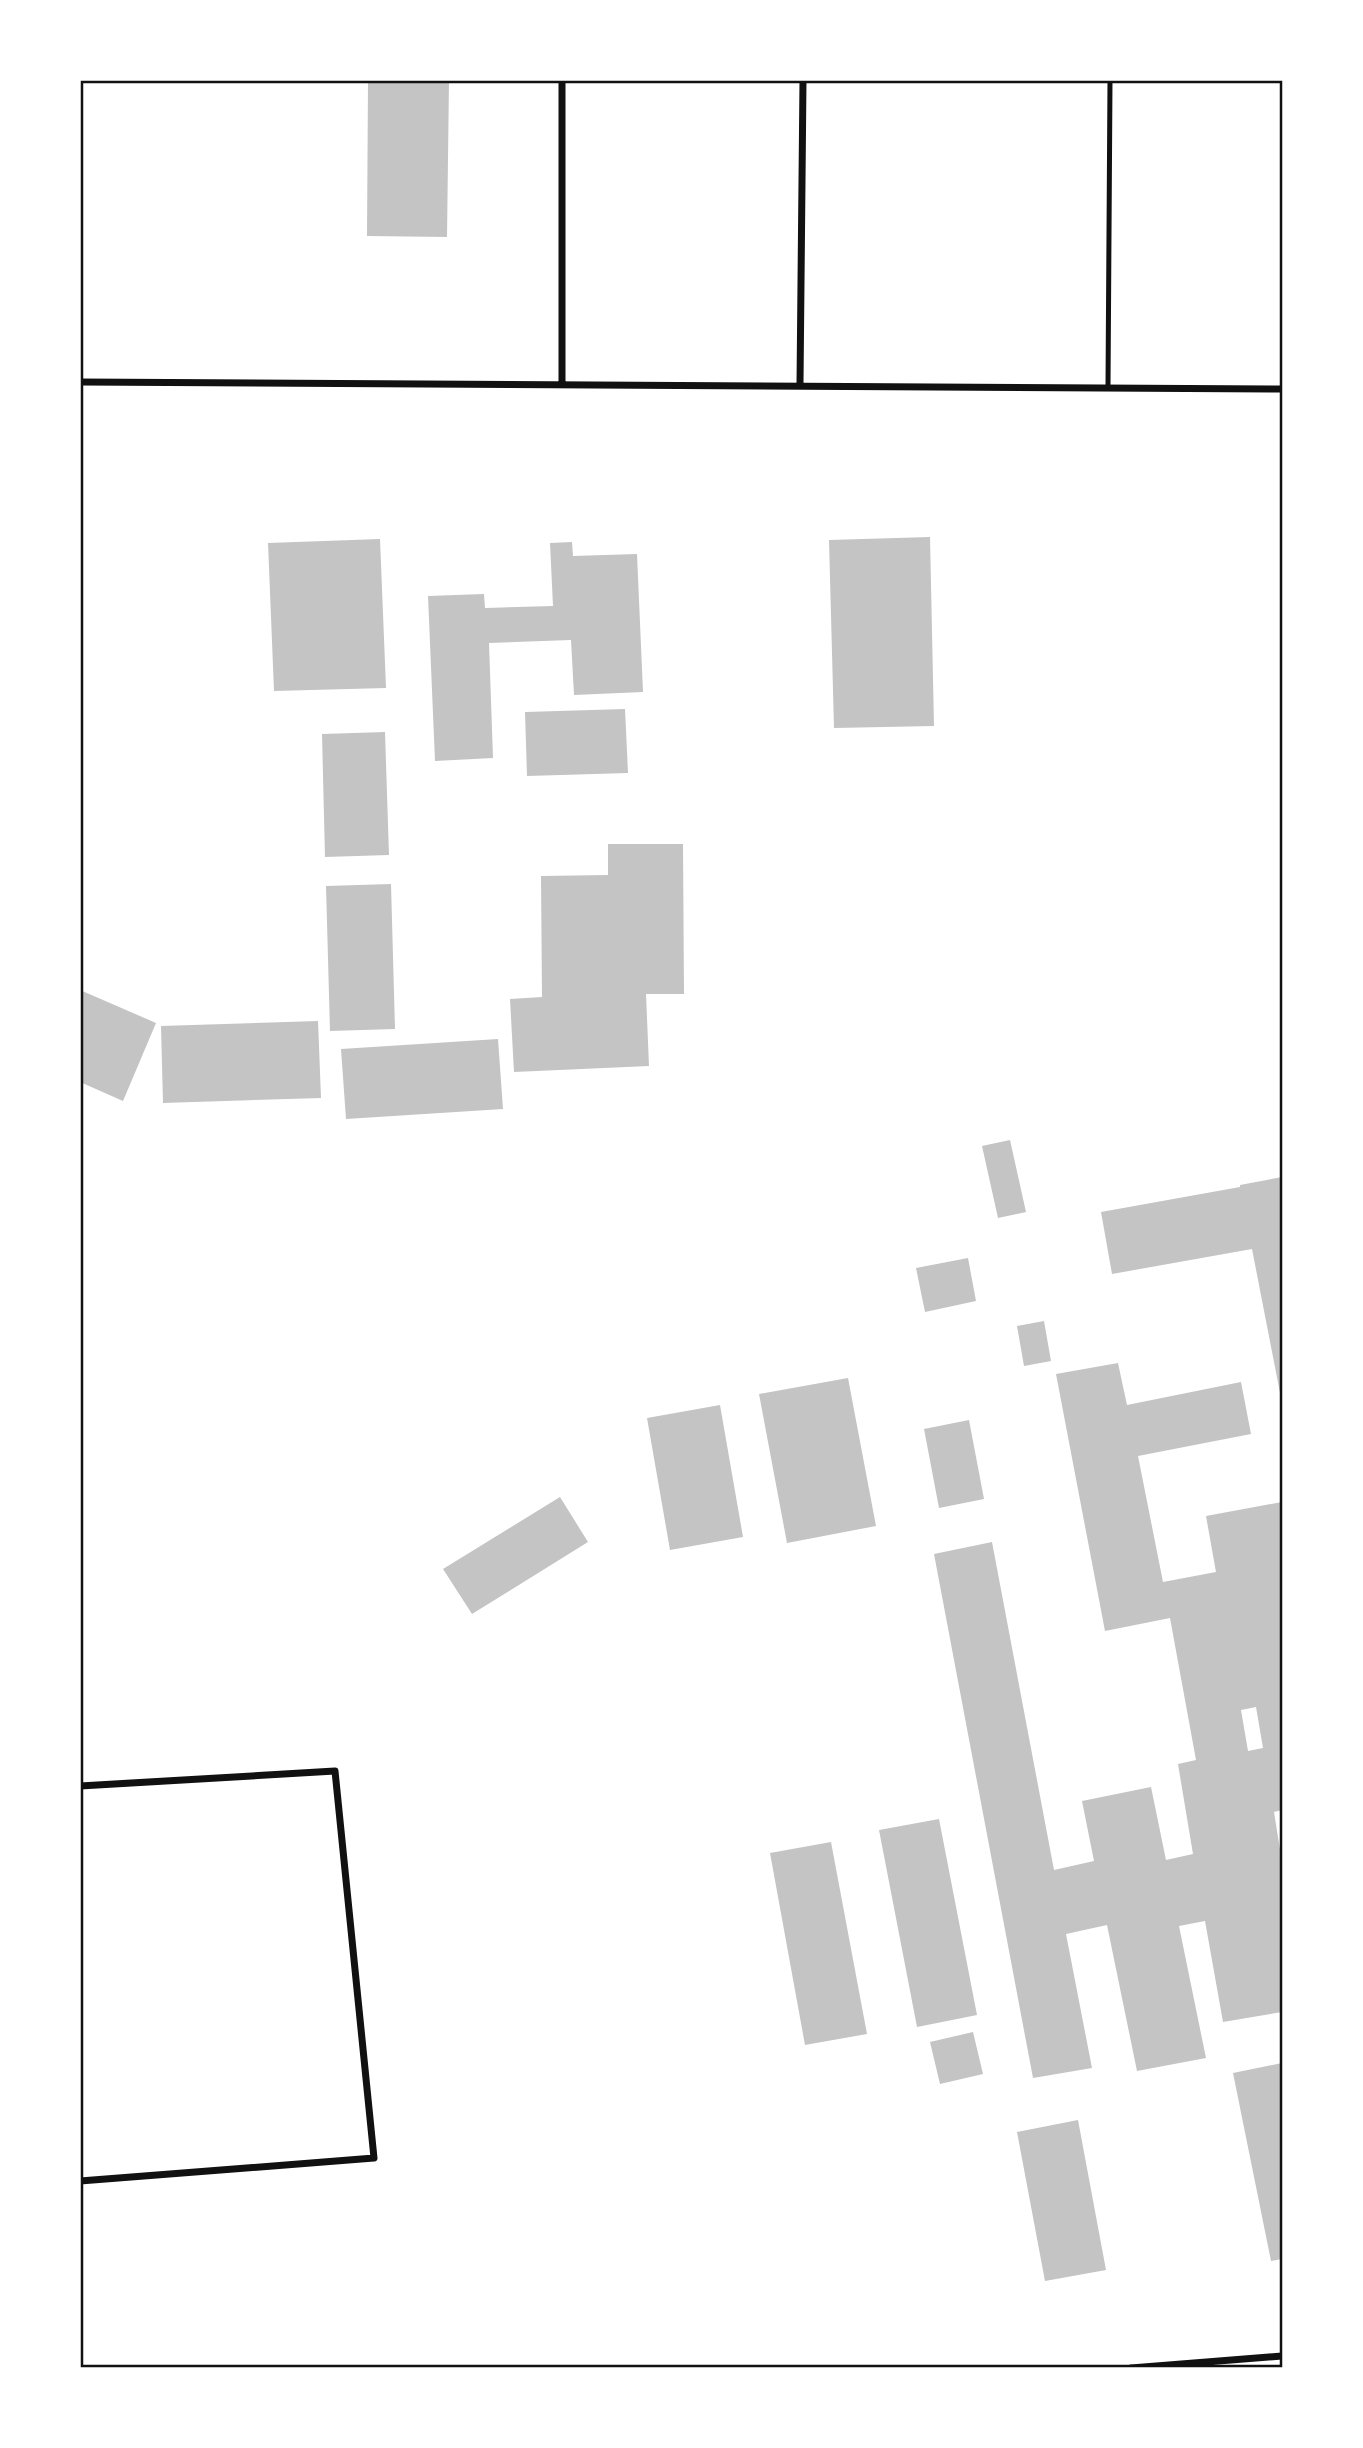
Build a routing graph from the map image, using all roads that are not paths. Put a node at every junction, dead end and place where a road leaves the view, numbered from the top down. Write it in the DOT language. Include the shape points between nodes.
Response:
graph roads {
  1 [pos="562,80"];
  2 [pos="803,80"];
  3 [pos="1110,80"];
  4 [pos="80,382"];
  5 [pos="562,384"];
  6 [pos="800,384"];
  7 [pos="1108,387"];
  8 [pos="1283,389"];
  9 [pos="80,1786"];
  10 [pos="80,2180"];
  11 [pos="1283,2356"];
  12 [pos="1131,2368"];
  1 -- 5 [label="street"];
  2 -- 6 [label="street"];
  3 -- 7 [label="lane"];
  4 -- 5 [label="street"];
  5 -- 6 [label="street"];
  6 -- 7 [label="street"];
  7 -- 8 [label="street"];
  9 -- 10 [label="street" via="335,1771 374,2158"];
  11 -- 12 [label="street"];
}
